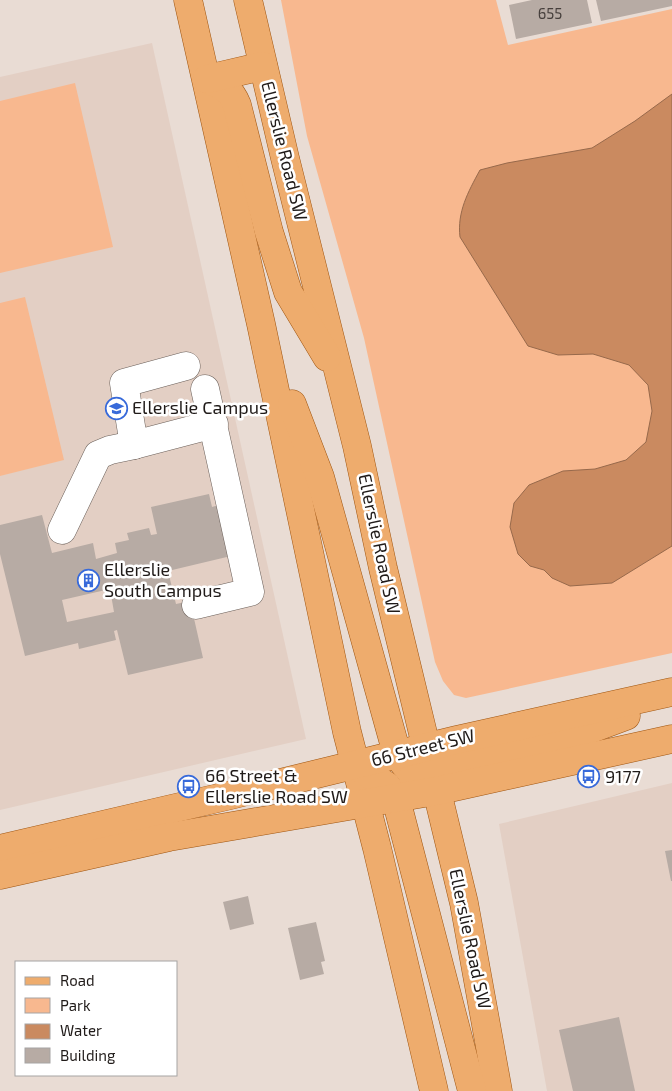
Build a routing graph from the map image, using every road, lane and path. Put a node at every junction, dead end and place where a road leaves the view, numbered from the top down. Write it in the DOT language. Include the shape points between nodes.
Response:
graph roads {
  1 [pos="188,0"];
  2 [pos="248,0"];
  3 [pos="263,66"];
  4 [pos="207,79"];
  5 [pos="261,324"];
  6 [pos="186,366"];
  7 [pos="342,381"];
  8 [pos="205,389"];
  9 [pos="214,424"];
  10 [pos="134,445"];
  11 [pos="62,530"];
  12 [pos="196,605"];
  13 [pos="672,692"];
  14 [pos="672,698"];
  15 [pos="672,739"];
  16 [pos="396,777"];
  17 [pos="0,849"];
  18 [pos="0,875"];
  19 [pos="434,1091"];
  20 [pos="472,1091"];
  21 [pos="498,1091"];
  1 -- 4 [label="main road, Ellerslie Road SW"];
  2 -- 3 [label="main road, Ellerslie Road SW"];
  3 -- 4 [label="main road"];
  3 -- 7 [label="main road, Ellerslie Road SW"];
  4 -- 5 [label="main road, Ellerslie Road SW"];
  4 -- 7 [label="main road" via="232,94 237,105 269,232 288,292"];
  5 -- 16 [label="main road, Ellerslie Road SW"];
  5 -- 16 [label="main road" via="320,476"];
  6 -- 10 [label="lane" via="124,383"];
  7 -- 16 [label="main road, Ellerslie Road SW" via="383,568"];
  8 -- 9 [label="lane"];
  9 -- 10 [label="lane"];
  9 -- 12 [label="lane" via="250,592"];
  10 -- 11 [label="lane" via="98,455"];
  13 -- 16 [label="main road, 66 Street SW"];
  14 -- 16 [label="main road" via="570,737"];
  15 -- 16 [label="main road, 66 Street SW"];
  16 -- 17 [label="main road, 66 Street SW"];
  16 -- 18 [label="main road" via="169,837"];
  16 -- 19 [label="main road, Ellerslie Road SW" via="377,848"];
  16 -- 20 [label="main road"];
  16 -- 21 [label="main road, Ellerslie Road SW" via="464,903"];
}
